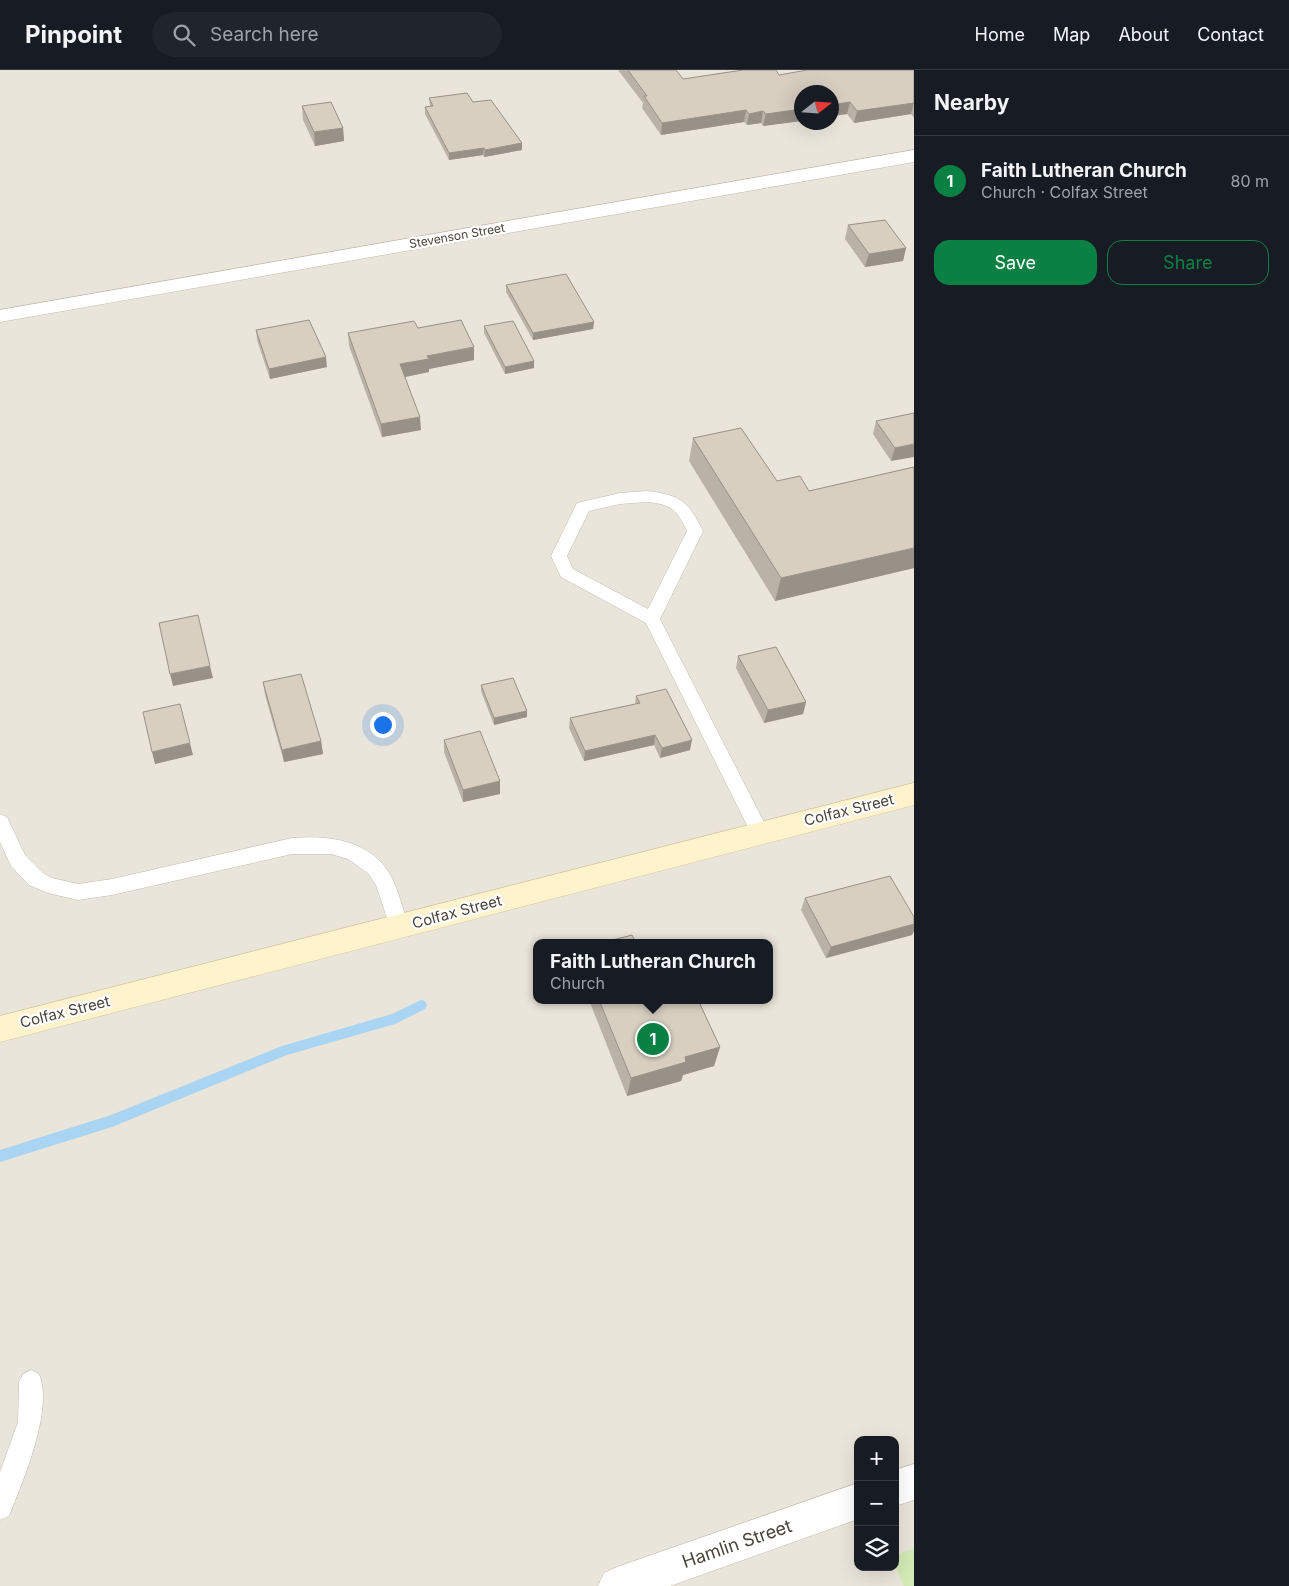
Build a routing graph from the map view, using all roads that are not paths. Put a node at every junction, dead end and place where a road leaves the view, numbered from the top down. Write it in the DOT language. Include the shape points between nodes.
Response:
graph roads {
  1 [pos="914,156"];
  2 [pos="0,316"];
  3 [pos="652,619"];
  4 [pos="914,794"];
  5 [pos="0,822"];
  6 [pos="760,832"];
  7 [pos="400,927"];
  8 [pos="0,1029"];
  9 [pos="32,1382"];
  10 [pos="914,1482"];
  11 [pos="899,1487"];
  12 [pos="854,1503"];
  13 [pos="0,1507"];
  14 [pos="617,1586"];
  1 -- 2 [label="street, Stevenson Street"];
  3 -- 3 [label="lane" via="695,530 682,508 671,501 645,498 605,500 583,507 559,556 567,573"];
  3 -- 6 [label="lane"];
  4 -- 6 [label="street, Colfax Street"];
  5 -- 7 [label="lane" via="18,860 36,879 78,892 292,846 336,846 351,851 373,867 382,879"];
  6 -- 7 [label="street, Colfax Street"];
  7 -- 8 [label="street, Colfax Street"];
  9 -- 13 [label="lane" via="30,1422"];
  10 -- 11 [label="street"];
  12 -- 14 [label="street, Hamlin Street"];
}
